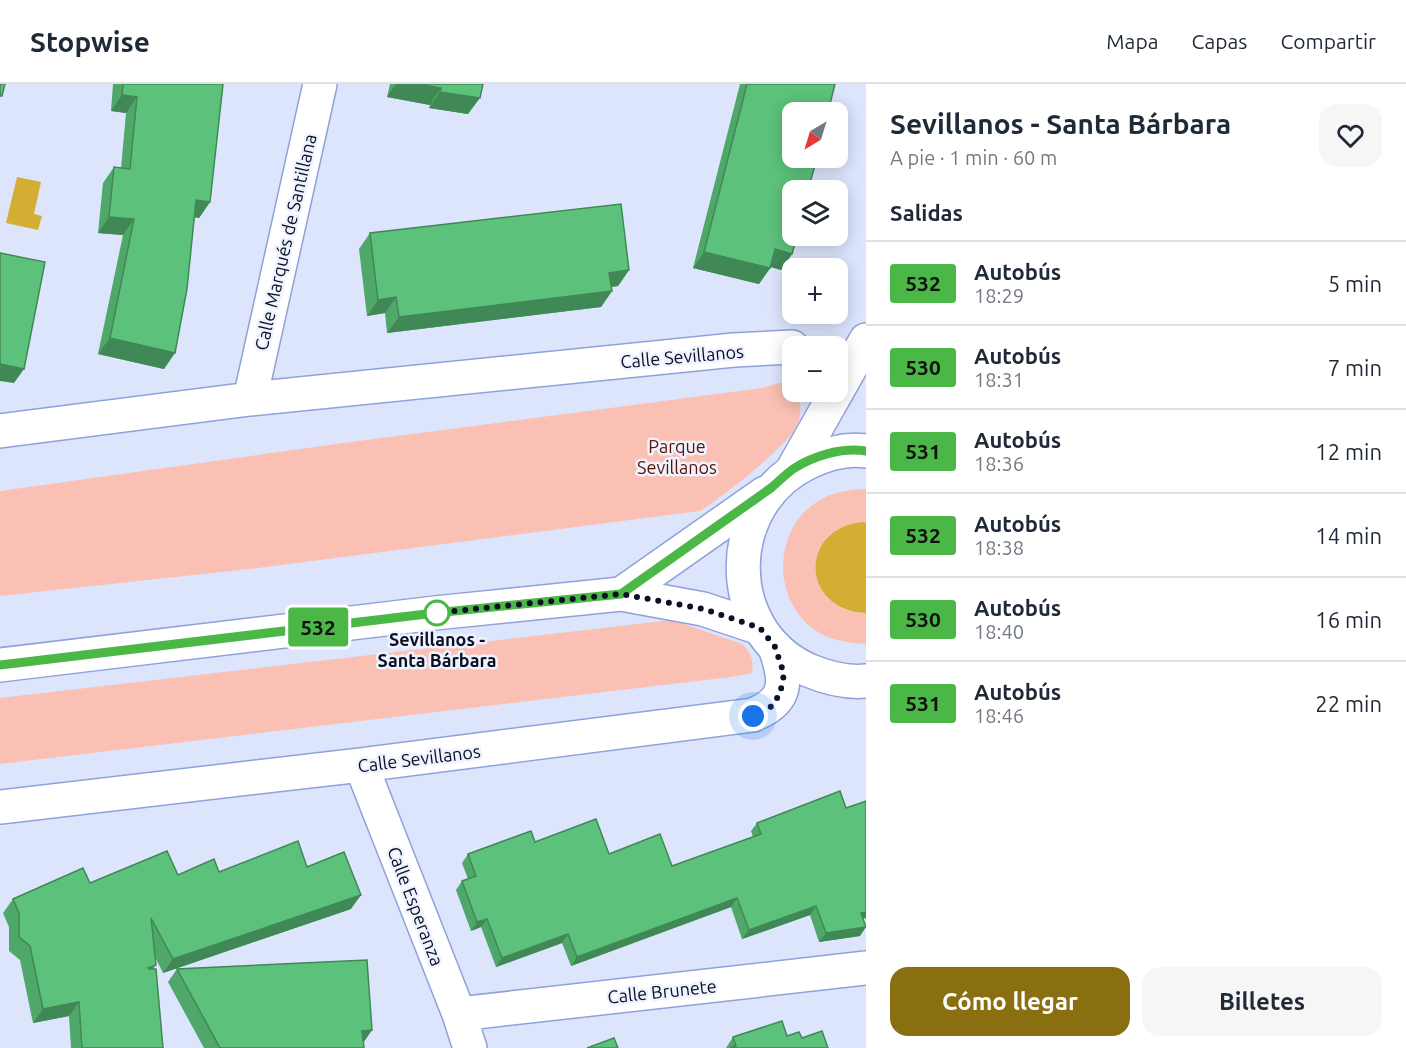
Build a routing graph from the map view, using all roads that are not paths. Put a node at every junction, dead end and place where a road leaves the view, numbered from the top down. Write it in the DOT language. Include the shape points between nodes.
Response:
graph roads {
  1 [pos="320,84"];
  2 [pos="782,348"];
  3 [pos="852,355"];
  4 [pos="250,399"];
  5 [pos="0,431"];
  6 [pos="866,451"];
  7 [pos="782,479"];
  8 [pos="621,594"];
  9 [pos="767,638"];
  10 [pos="0,664"];
  11 [pos="862,682"];
  12 [pos="361,765"];
  13 [pos="0,807"];
  14 [pos="866,968"];
  15 [pos="459,1014"];
  16 [pos="470,1048"];
  1 -- 4 [label="street, Calle Marqués de Santillana"];
  2 -- 4 [label="street, Calle Sevillanos"];
  3 -- 7 [label="street, Calle Sevillanos"];
  4 -- 5 [label="street, Calle Sevillanos"];
  6 -- 7 [label="street" via="824,455"];
  7 -- 8 [label="street"];
  7 -- 9 [label="street, Calle Sevillanos" via="751,520 742,556 745,593"];
  8 -- 9 [label="street" via="704,609"];
  8 -- 10 [label="street"];
  9 -- 11 [label="street" via="798,666 826,678"];
  9 -- 12 [label="street, Calle Sevillanos" via="784,674 780,694 769,709 753,716"];
  12 -- 13 [label="street, Calle Sevillanos"];
  12 -- 15 [label="street, Calle Esperanza"];
  14 -- 15 [label="street, Calle Brunete"];
  15 -- 16 [label="street, Calle Esperanza"];
}
